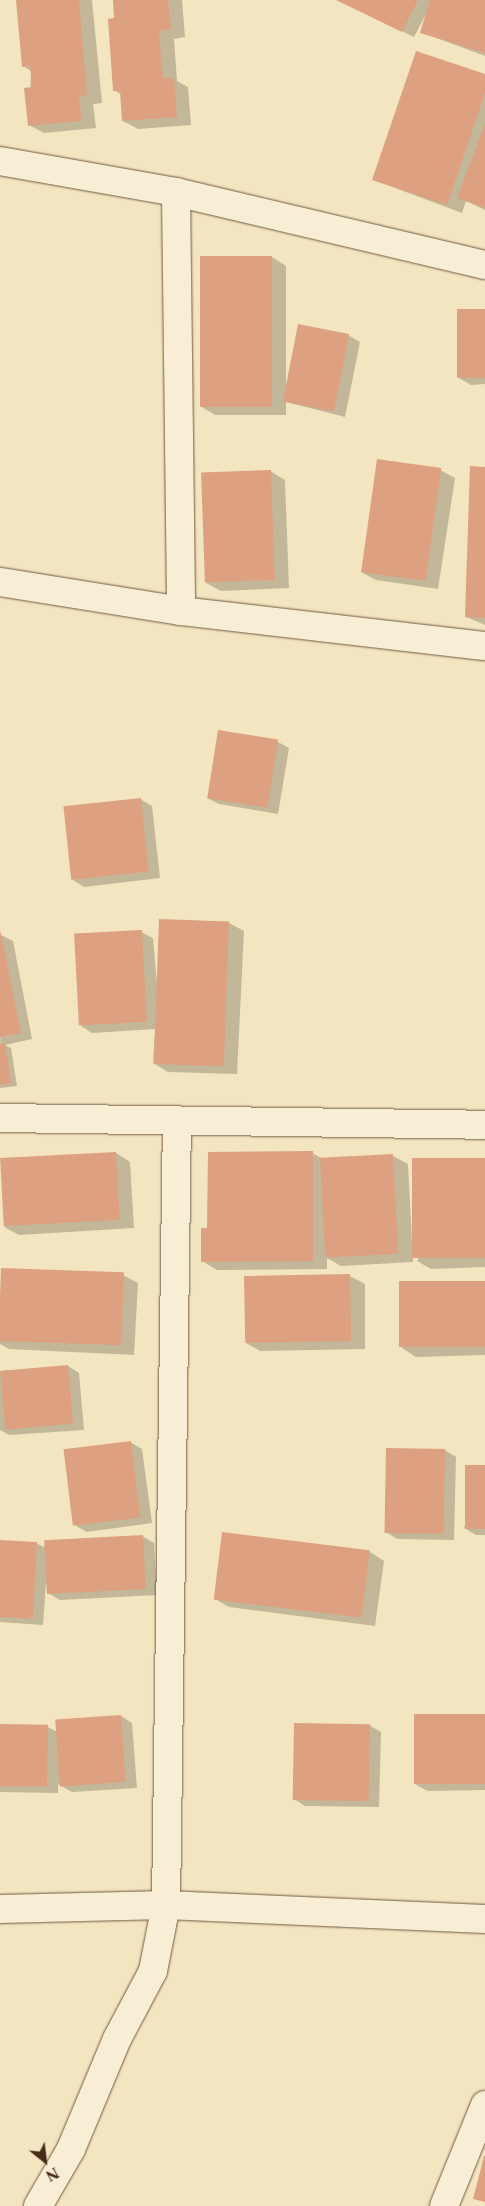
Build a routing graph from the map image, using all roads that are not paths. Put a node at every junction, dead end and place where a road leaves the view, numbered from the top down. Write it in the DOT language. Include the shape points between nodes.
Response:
graph roads {
  1 [pos="0,161"];
  2 [pos="176,192"];
  3 [pos="485,265"];
  4 [pos="0,582"];
  5 [pos="181,611"];
  6 [pos="485,646"];
  7 [pos="0,1118"];
  8 [pos="177,1120"];
  9 [pos="485,1125"];
  10 [pos="166,1905"];
  11 [pos="0,1909"];
  12 [pos="485,1919"];
  13 [pos="485,2105"];
  14 [pos="38,2206"];
  15 [pos="444,2206"];
  1 -- 2 [label="street"];
  2 -- 3 [label="street"];
  2 -- 5 [label="street"];
  4 -- 5 [label="street"];
  5 -- 6 [label="street"];
  7 -- 8 [label="street"];
  8 -- 9 [label="street"];
  8 -- 10 [label="street"];
  10 -- 11 [label="street"];
  10 -- 12 [label="street"];
  10 -- 14 [label="street" via="154,1971 117,2040 71,2149"];
  13 -- 15 [label="street"];
}
